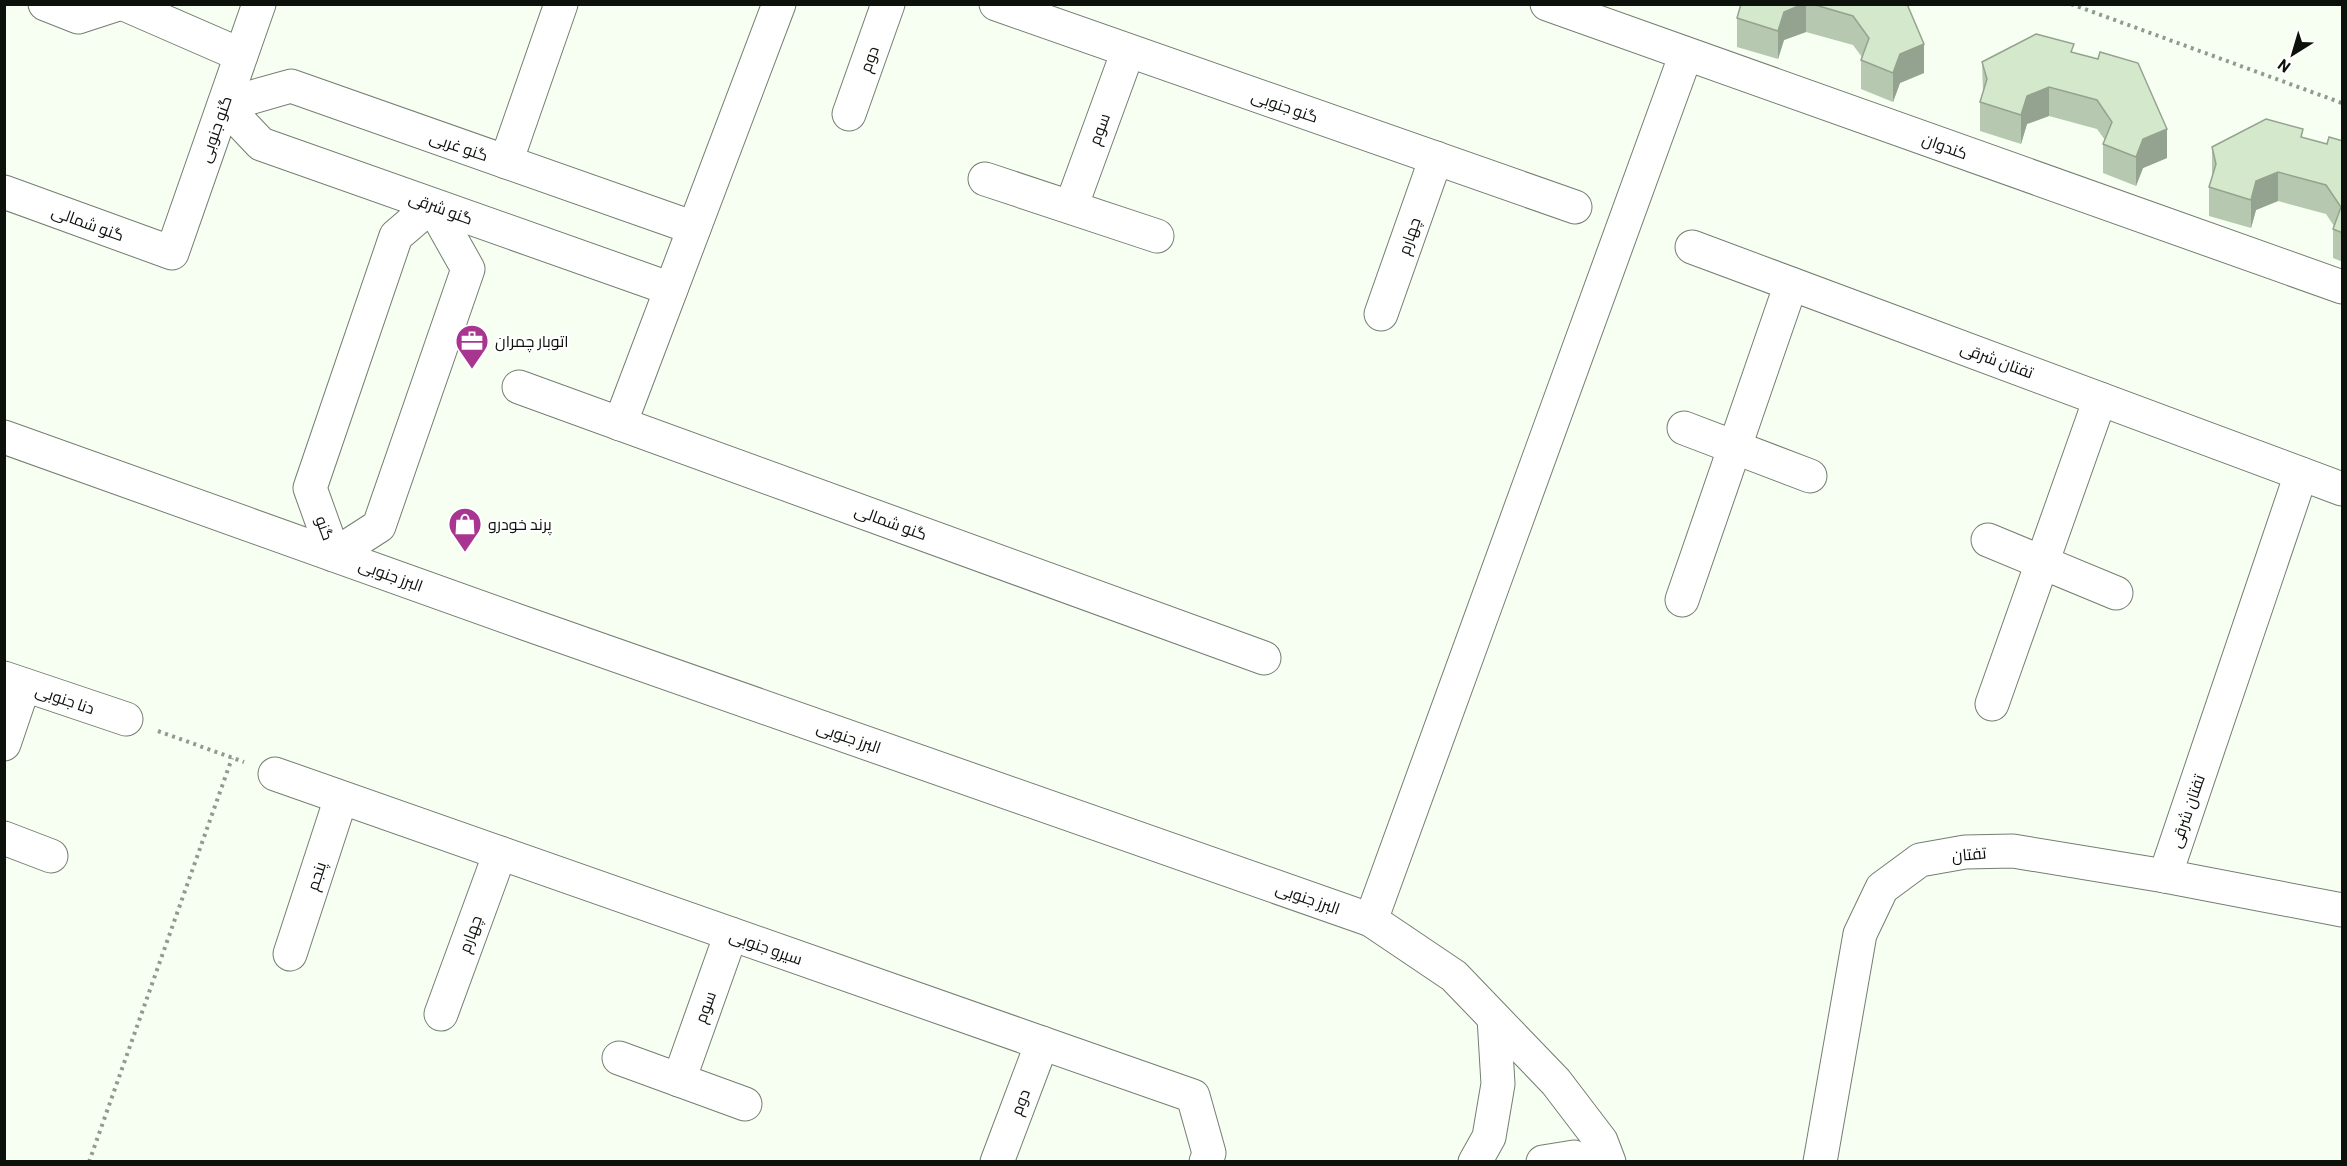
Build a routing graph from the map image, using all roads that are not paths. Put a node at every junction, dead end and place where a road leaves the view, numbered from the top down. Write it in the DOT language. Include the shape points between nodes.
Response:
graph roads {
  1 [pos="45,4"];
  2 [pos="118,4"];
  3 [pos="124,4"];
  4 [pos="259,4"];
  5 [pos="561,4"];
  6 [pos="779,4"];
  7 [pos="888,4"];
  8 [pos="996,4"];
  9 [pos="1547,4"];
  10 [pos="1128,51"];
  11 [pos="1686,54"];
  12 [pos="241,55"];
  13 [pos="224,105"];
  14 [pos="849,114"];
  15 [pos="1436,158"];
  16 [pos="506,162"];
  17 [pos="985,179"];
  18 [pos="4,192"];
  19 [pos="432,204"];
  20 [pos="1071,207"];
  21 [pos="1575,207"];
  22 [pos="694,228"];
  23 [pos="1157,236"];
  24 [pos="1692,247"];
  25 [pos="172,253"];
  26 [pos="1791,284"];
  27 [pos="2343,287"];
  28 [pos="671,289"];
  29 [pos="1382,314"];
  30 [pos="519,387"];
  31 [pos="2100,399"];
  32 [pos="620,424"];
  33 [pos="1684,428"];
  34 [pos="4,437"];
  35 [pos="1735,447"];
  36 [pos="2301,474"];
  37 [pos="1809,476"];
  38 [pos="2343,489"];
  39 [pos="1988,540"];
  40 [pos="334,555"];
  41 [pos="2042,563"];
  42 [pos="2116,593"];
  43 [pos="1682,600"];
  44 [pos="1264,658"];
  45 [pos="14,681"];
  46 [pos="1992,704"];
  47 [pos="126,719"];
  48 [pos="4,744"];
  49 [pos="276,774"];
  50 [pos="341,798"];
  51 [pos="4,838"];
  52 [pos="500,854"];
  53 [pos="51,856"];
  54 [pos="2165,876"];
  55 [pos="2340,903"];
  56 [pos="1371,920"];
  57 [pos="731,934"];
  58 [pos="290,954"];
  59 [pos="441,1014"];
  60 [pos="1494,1018"];
  61 [pos="1042,1043"];
  62 [pos="619,1058"];
  63 [pos="679,1080"];
  64 [pos="745,1104"];
  65 [pos="997,1161"];
  66 [pos="1206,1161"];
  67 [pos="1475,1161"];
  68 [pos="1543,1161"];
  69 [pos="1580,1161"];
  70 [pos="1609,1161"];
  71 [pos="1820,1161"];
  1 -- 2 [label="street" via="78,17"];
  3 -- 12 [label="street"];
  4 -- 12 [label="street, گنو جنوبی"];
  5 -- 16 [label="street"];
  6 -- 22 [label="street"];
  7 -- 14 [label="street, دوم"];
  8 -- 10 [label="street, گنو جنوبی"];
  9 -- 11 [label="street, کندوان"];
  10 -- 15 [label="street, گنو جنوبی"];
  10 -- 20 [label="street, سوم"];
  11 -- 27 [label="street, کندوان"];
  11 -- 56 [label="street"];
  12 -- 13 [label="street, گنو جنوبی"];
  13 -- 16 [label="street, گنو غربی" via="291,86"];
  13 -- 19 [label="street, گنو شرقی" via="261,144"];
  13 -- 25 [label="street, گنو جنوبی"];
  15 -- 21 [label="street, گنو جنوبی"];
  15 -- 29 [label="street, چهارم"];
  16 -- 22 [label="street, گنو غربی"];
  17 -- 20 [label="street"];
  18 -- 25 [label="street, گنو شمالی"];
  19 -- 28 [label="street, گنو شرقی"];
  19 -- 40 [label="street, گنو" via="396,236 310,488"];
  19 -- 40 [label="street, گنو" via="468,269 379,526"];
  20 -- 23 [label="street"];
  22 -- 28 [label="street"];
  24 -- 26 [label="street, تفتان شرقی"];
  26 -- 31 [label="street, تفتان شرقی"];
  26 -- 35 [label="street"];
  28 -- 32 [label="street"];
  30 -- 32 [label="street, گنو شمالی"];
  31 -- 36 [label="street, تفتان شرقی"];
  31 -- 41 [label="street"];
  32 -- 44 [label="street, گنو شمالی"];
  33 -- 35 [label="street"];
  34 -- 40 [label="street, البرز جنوبی"];
  35 -- 37 [label="street"];
  35 -- 43 [label="street"];
  36 -- 38 [label="street, تفتان شرقی"];
  36 -- 54 [label="street, تفتان شرقی"];
  39 -- 41 [label="street"];
  40 -- 56 [label="street, البرز جنوبی"];
  41 -- 42 [label="street"];
  41 -- 46 [label="street"];
  45 -- 47 [label="street, دنا جنوبی"];
  45 -- 48 [label="street"];
  49 -- 50 [label="street, سیرو جنوبی"];
  50 -- 52 [label="street, سیرو جنوبی"];
  50 -- 58 [label="street, پنجم"];
  51 -- 53 [label="street"];
  52 -- 57 [label="street, سیرو جنوبی"];
  52 -- 59 [label="street, چهارم"];
  54 -- 55 [label="street, تفتان"];
  54 -- 71 [label="street, تفتان" via="2013,851 1965,852 1920,860 1882,888 1860,934"];
  56 -- 60 [label="street, البرز جنوبی" via="1454,976"];
  57 -- 61 [label="street, سیرو جنوبی"];
  57 -- 63 [label="street, سوم"];
  60 -- 67 [label="street" via="1498,1084 1489,1137"];
  60 -- 70 [label="street, البرز جنوبی" via="1556,1082 1600,1141"];
  61 -- 65 [label="street, دوم"];
  61 -- 66 [label="street, سیرو جنوبی" via="1193,1096 1209,1153"];
  62 -- 63 [label="street"];
  63 -- 64 [label="street"];
  68 -- 69 [label="street" via="1574,1157"];
}
